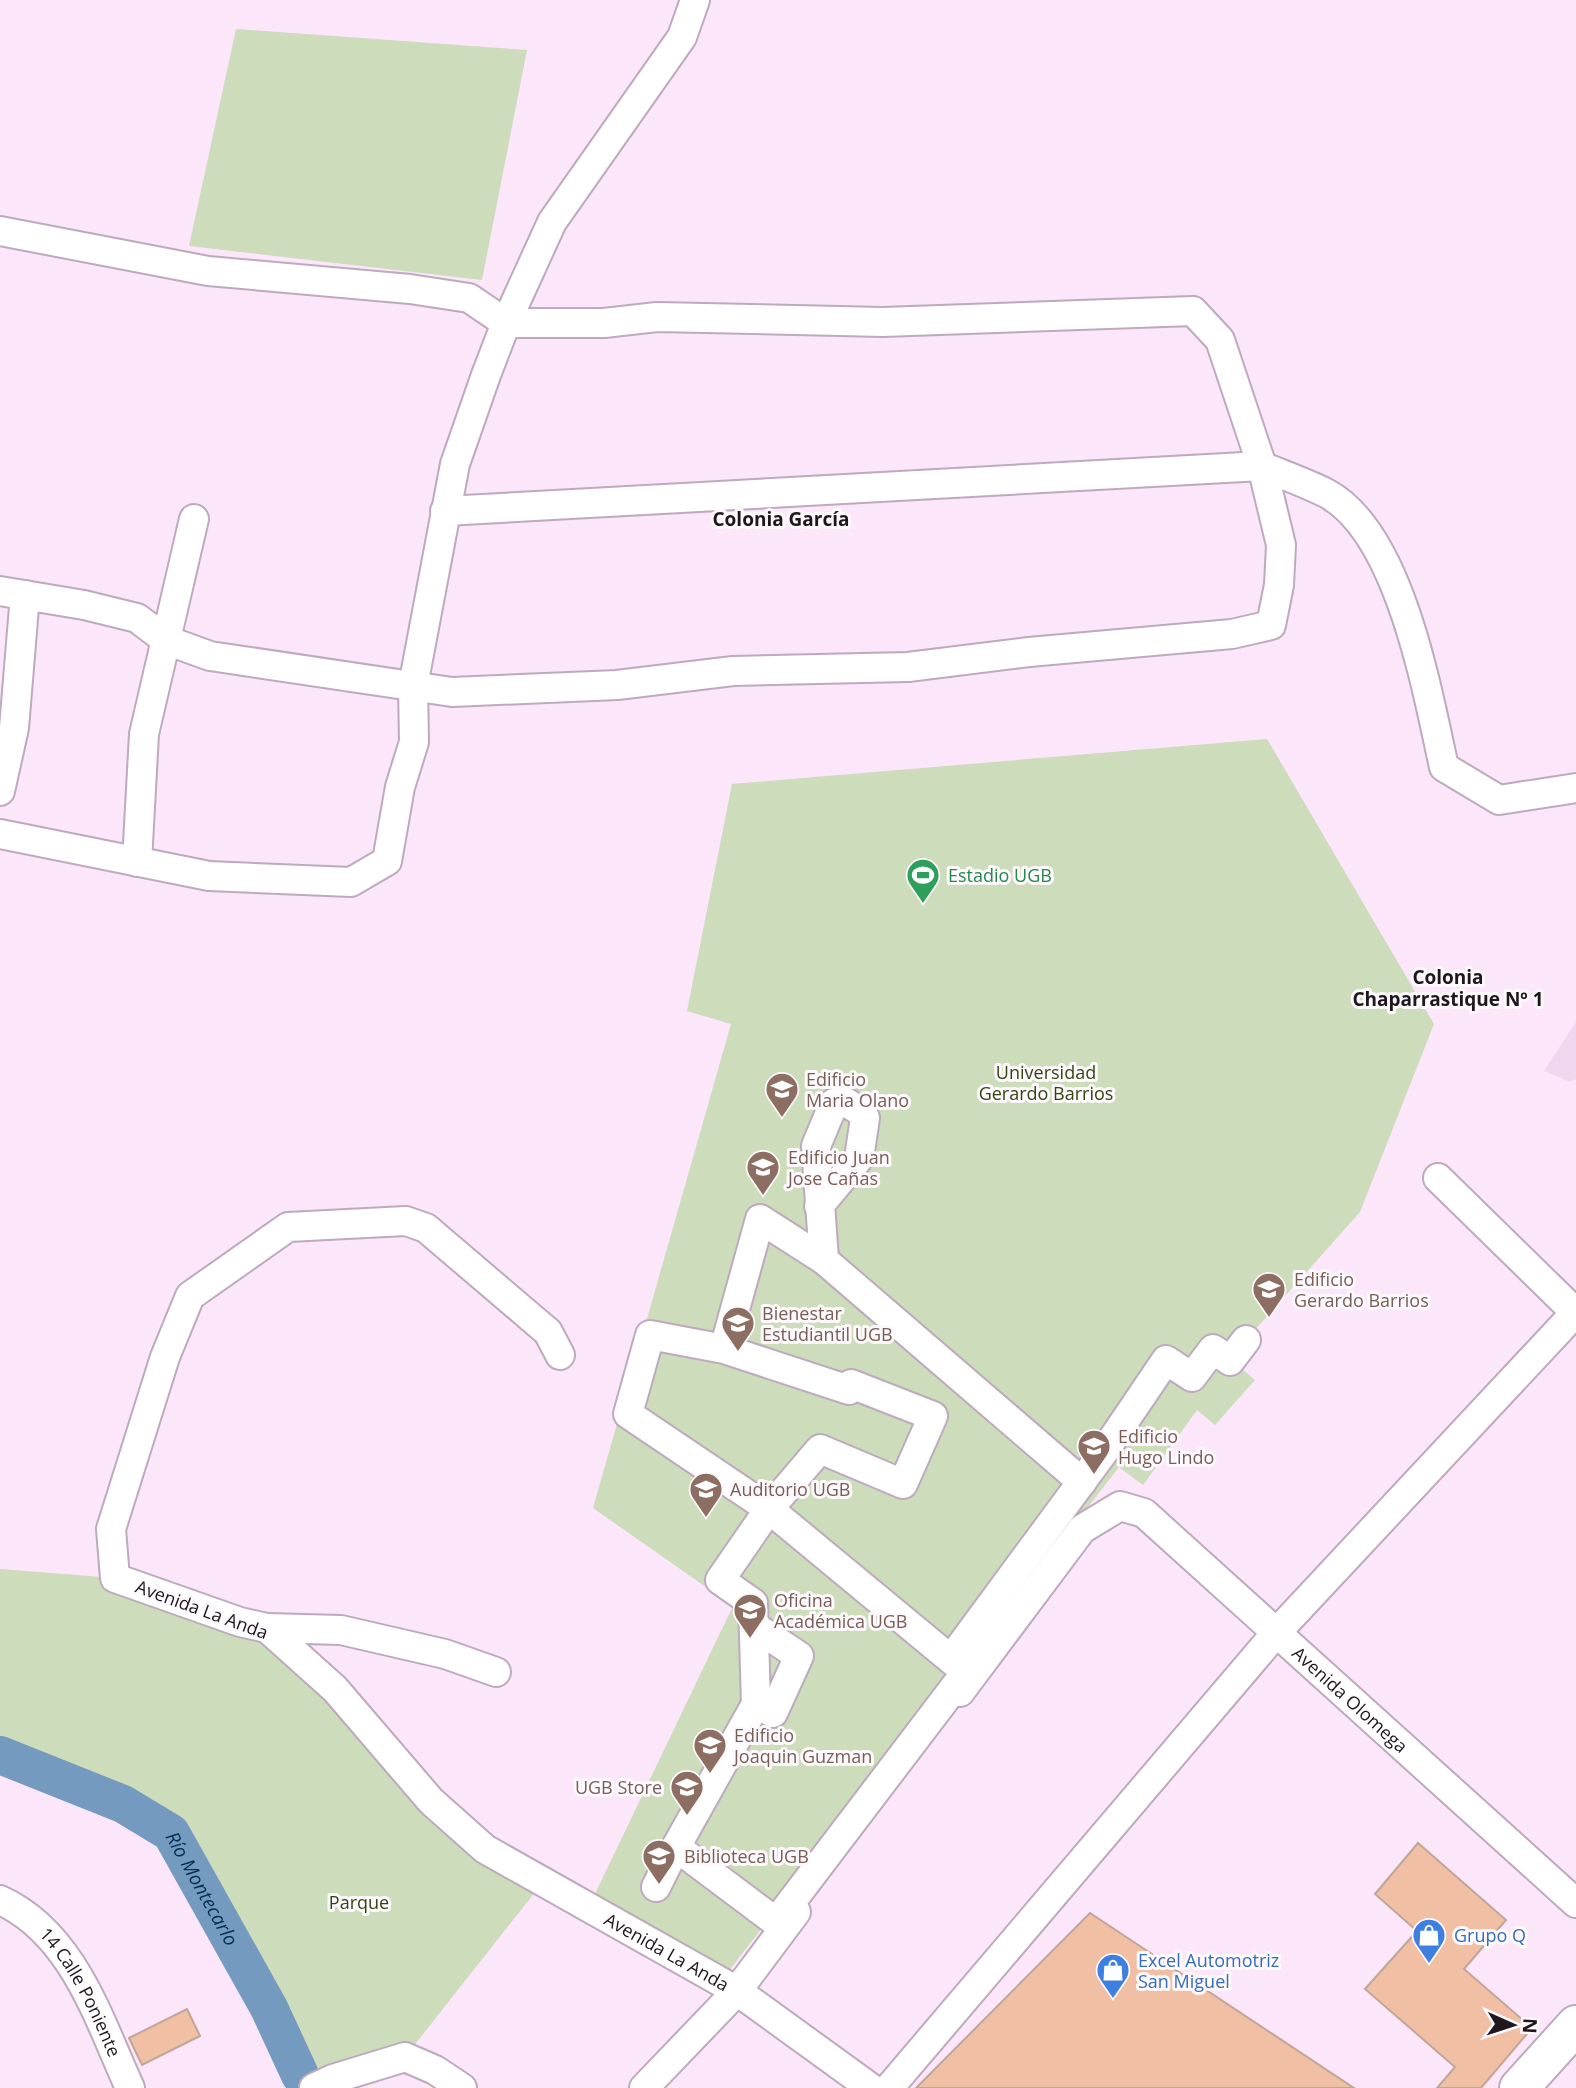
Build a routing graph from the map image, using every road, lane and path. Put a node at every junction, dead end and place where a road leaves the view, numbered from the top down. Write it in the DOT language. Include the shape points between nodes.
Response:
graph roads {
  1 [pos="695,0"];
  2 [pos="0,231"];
  3 [pos="506,323"];
  4 [pos="1262,466"];
  5 [pos="445,511"];
  6 [pos="194,519"];
  7 [pos="13,593"];
  8 [pos="166,640"];
  9 [pos="413,686"];
  10 [pos="1576,788"];
  11 [pos="0,791"];
  12 [pos="0,834"];
  13 [pos="137,862"];
  14 [pos="1438,1178"];
  15 [pos="819,1206"];
  16 [pos="824,1260"];
  17 [pos="1576,1312"];
  18 [pos="1246,1340"];
  19 [pos="724,1349"];
  20 [pos="560,1356"];
  21 [pos="1082,1482"];
  22 [pos="769,1509"];
  23 [pos="754,1626"];
  24 [pos="267,1628"];
  25 [pos="1276,1633"];
  26 [pos="951,1659"];
  27 [pos="496,1672"];
  28 [pos="756,1704"];
  29 [pos="676,1847"];
  30 [pos="656,1888"];
  31 [pos="1576,1903"];
  32 [pos="9,1904"];
  33 [pos="737,1991"];
  34 [pos="1576,2025"];
  35 [pos="328,2085"];
  36 [pos="130,2088"];
  37 [pos="462,2088"];
  38 [pos="644,2088"];
  39 [pos="871,2088"];
  40 [pos="888,2088"];
  41 [pos="1519,2088"];
  1 -- 3 [label="street" via="682,37 552,222"];
  2 -- 3 [label="street" via="208,271 469,298"];
  3 -- 4 [label="street" via="604,323 657,317 883,322 1193,311 1220,340"];
  3 -- 5 [label="street" via="455,464"];
  4 -- 5 [label="street"];
  4 -- 9 [label="street" via="1281,545 1272,625 1232,634 908,667 733,671 617,685 452,692"];
  4 -- 10 [label="street" via="1327,494 1353,516 1384,556 1420,660 1444,767 1499,800"];
  5 -- 9 [label="street"];
  6 -- 8 [label="street"];
  7 -- 8 [label="street" via="137,618"];
  7 -- 11 [label="street" via="14,728"];
  8 -- 9 [label="street" via="210,656"];
  8 -- 13 [label="street" via="144,734"];
  9 -- 13 [label="street" via="414,741 400,787 387,861 351,881 209,876"];
  12 -- 13 [label="street"];
  14 -- 17 [label="street"];
  15 -- 16 [label="street"];
  16 -- 19 [label="street" via="760,1219"];
  16 -- 21 [label="street"];
  17 -- 25 [label="street"];
  18 -- 21 [label="street" via="1230,1361 1213,1349 1192,1377 1166,1360"];
  19 -- 22 [label="street" via="650,1335 628,1414"];
  19 -- 22 [label="street" via="849,1390 851,1384 933,1416 902,1484 820,1449"];
  20 -- 24 [label="street, Avenida La Anda" via="548,1332 426,1228 406,1221 288,1227 190,1296 165,1357 111,1529 115,1578"];
  21 -- 26 [label="street"];
  22 -- 23 [label="street" via="720,1580 753,1602"];
  22 -- 26 [label="street"];
  23 -- 28 [label="street"];
  23 -- 28 [label="street" via="799,1656 773,1713"];
  24 -- 27 [label="street" via="341,1630 445,1654"];
  24 -- 33 [label="street, Avenida La Anda" via="335,1689 431,1801 485,1849"];
  25 -- 31 [label="street, Avenida Olomega"];
  25 -- 33 [label="street, Avenida Olomega" via="1144,1513 1120,1506 1082,1529"];
  25 -- 40 [label="street"];
  26 -- 29 [label="street" via="966,1672 776,1922"];
  28 -- 29 [label="street"];
  29 -- 30 [label="street"];
  32 -- 36 [label="street, 14 Calle Poniente" via="49,1935 70,1961"];
  33 -- 38 [label="street"];
  33 -- 39 [label="street, Avenida La Anda"];
  34 -- 41 [label="highway"];
  35 -- 37 [label="street" via="405,2057"];
}
